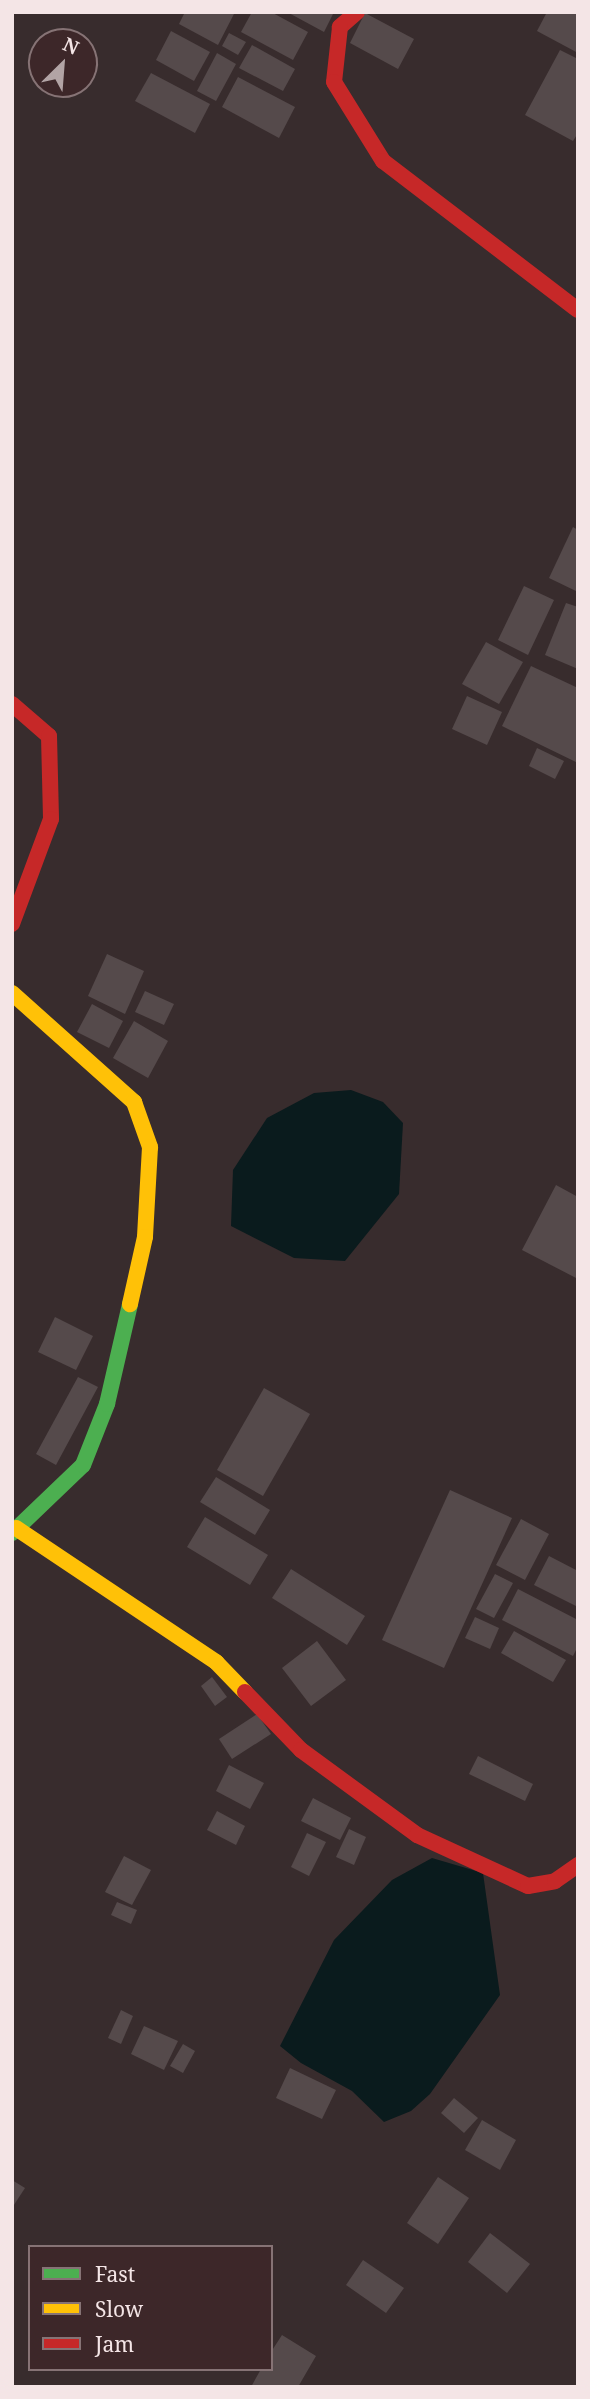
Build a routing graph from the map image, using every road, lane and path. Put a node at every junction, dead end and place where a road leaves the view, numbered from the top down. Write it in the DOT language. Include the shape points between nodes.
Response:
graph roads {
  1 [pos="357,12"];
  2 [pos="578,310"];
  3 [pos="12,704"];
  4 [pos="12,924"];
  5 [pos="12,993"];
  6 [pos="14,1531"];
  7 [pos="578,1866"];
  1 -- 2 [label="street" via="340,27 334,82 383,161"];
  3 -- 4 [label="street" via="49,736 51,819"];
  5 -- 6 [label="street" via="134,1102 150,1147 145,1237 107,1404 83,1465"];
  6 -- 7 [label="street" via="216,1662 301,1750 417,1835 528,1886 555,1881"];
}
